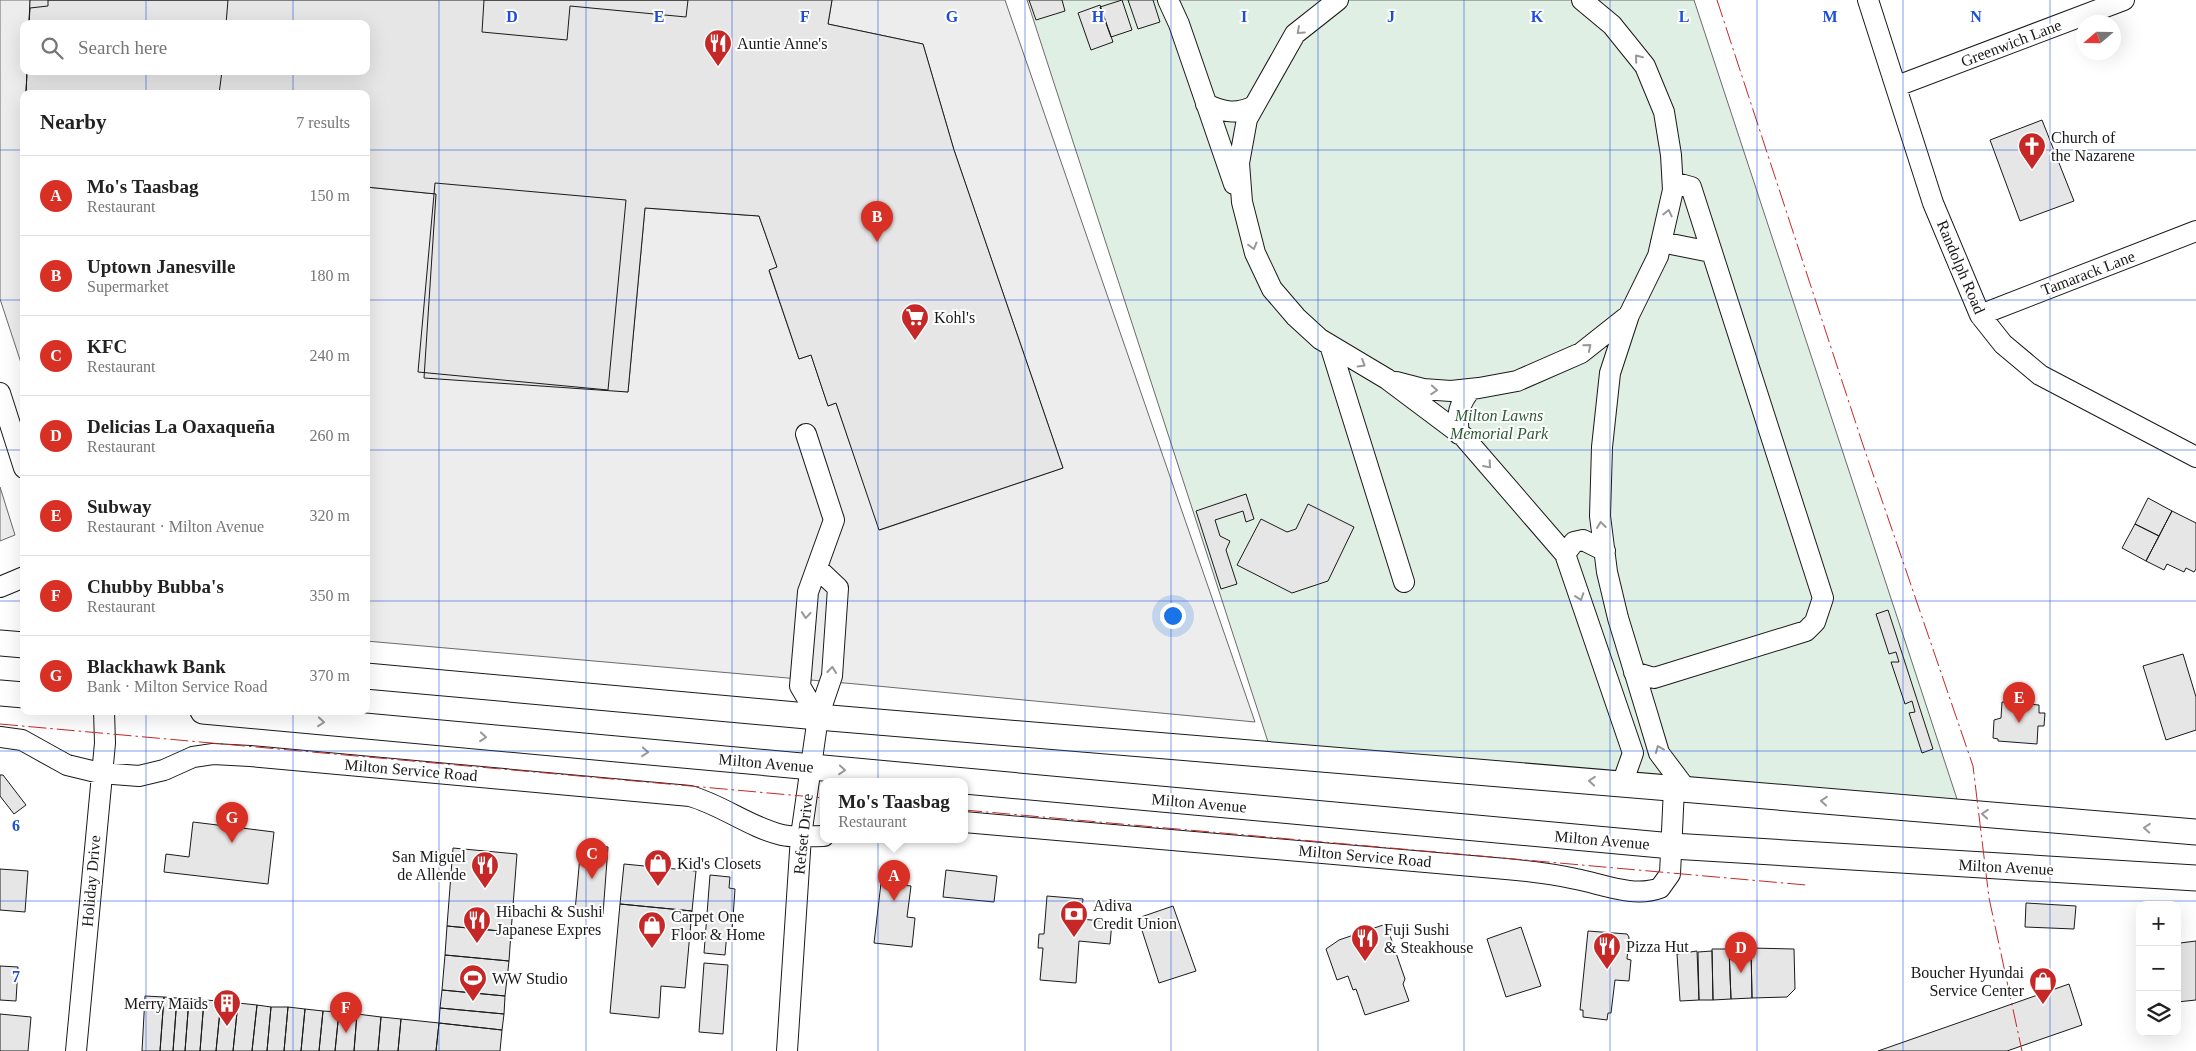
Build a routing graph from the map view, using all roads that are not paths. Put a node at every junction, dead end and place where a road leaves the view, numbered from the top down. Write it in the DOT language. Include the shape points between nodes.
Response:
graph roads {
  1 [pos="1168,0"];
  2 [pos="1338,0"];
  3 [pos="1582,0"];
  4 [pos="1868,0"];
  5 [pos="2124,0"];
  6 [pos="1897,86"];
  7 [pos="1206,104"];
  8 [pos="1254,106"];
  9 [pos="1673,182"];
  10 [pos="1248,224"];
  11 [pos="2196,231"];
  12 [pos="1661,242"];
  13 [pos="1712,252"];
  14 [pos="1630,315"];
  15 [pos="1980,315"];
  16 [pos="1330,345"];
  17 [pos="1387,380"];
  18 [pos="1471,389"];
  19 [pos="0,394"];
  20 [pos="806,434"];
  21 [pos="1459,434"];
  22 [pos="20,456"];
  23 [pos="2196,457"];
  24 [pos="1604,551"];
  25 [pos="1565,554"];
  26 [pos="818,569"];
  27 [pos="20,579"];
  28 [pos="1404,582"];
  29 [pos="0,587"];
  30 [pos="0,643"];
  31 [pos="20,645"];
  32 [pos="1634,672"];
  33 [pos="370,676"];
  34 [pos="1654,678"];
  35 [pos="0,693"];
  36 [pos="20,695"];
  37 [pos="1647,713"];
  38 [pos="104,715"];
  39 [pos="246,715"];
  40 [pos="818,717"];
  41 [pos="0,736"];
  42 [pos="811,767"];
  43 [pos="100,773"];
  44 [pos="931,778"];
  45 [pos="968,781"];
  46 [pos="1622,784"];
  47 [pos="1680,789"];
  48 [pos="968,822"];
  49 [pos="2196,832"];
  50 [pos="801,836"];
  51 [pos="820,836"];
  52 [pos="1672,846"];
  53 [pos="2196,878"];
  54 [pos="76,1051"];
  55 [pos="787,1051"];
  1 -- 7 [label="street"];
  2 -- 8 [label="street, one-way" via="1295,34"];
  9 -- 3 [label="street, one-way" via="1664,112 1645,66 1612,25"];
  4 -- 6 [label="street, Randolph Road"];
  5 -- 6 [label="street, Greenwich Lane"];
  6 -- 15 [label="street, Randolph Road" via="1933,204"];
  7 -- 8 [label="street" via="1230,112"];
  7 -- 10 [label="street"];
  8 -- 10 [label="street" via="1247,119 1239,164 1242,202"];
  12 -- 9 [label="street, one-way" via="1674,190"];
  9 -- 13 [label="street" via="1691,187"];
  10 -- 16 [label="street, one-way" via="1255,253 1272,289 1296,317"];
  11 -- 15 [label="street, Tamarack Lane"];
  12 -- 13 [label="street"];
  12 -- 14 [label="street" via="1658,256"];
  13 -- 34 [label="street" via="1823,598 1815,622 1806,631"];
  18 -- 14 [label="street, one-way" via="1517,380 1581,353"];
  24 -- 14 [label="street, one-way" via="1600,516 1602,447 1609,382"];
  15 -- 23 [label="street, Randolph Road" via="2003,344 2040,375"];
  16 -- 17 [label="street, one-way"];
  16 -- 28 [label="street"];
  17 -- 18 [label="street, one-way" via="1422,389"];
  17 -- 21 [label="street"];
  18 -- 21 [label="street" via="1460,402"];
  19 -- 22 [label="street"];
  20 -- 26 [label="street" via="834,520"];
  21 -- 25 [label="street, one-way"];
  24 -- 25 [label="street" via="1583,540 1574,542"];
  24 -- 32 [label="street" via="1618,618"];
  25 -- 46 [label="street, one-way" via="1633,753"];
  26 -- 40 [label="street, one-way" via="808,592 800,686"];
  40 -- 26 [label="street, Refset Drive, one-way" via="832,676 838,588"];
  27 -- 29 [label="street"];
  30 -- 31 [label="main road"];
  32 -- 34 [label="street"];
  32 -- 37 [label="street"];
  33 -- 40 [label="main road"];
  34 -- 37 [label="street"];
  35 -- 36 [label="main road"];
  47 -- 37 [label="street, one-way" via="1659,753"];
  38 -- 43 [label="street, Holiday Drive" via="105,742"];
  39 -- 42 [label="main road, Milton Avenue, one-way"];
  40 -- 42 [label="street, Refset Drive"];
  46 -- 40 [label="main road, one-way"];
  41 -- 43 [label="street, Milton Service Road" via="22,740 67,765"];
  42 -- 44 [label="main road, Milton Avenue, one-way"];
  42 -- 50 [label="street, Refset Drive"];
  43 -- 50 [label="street, Milton Service Road" via="139,776 213,754 250,756 690,796 712,802 768,832"];
  43 -- 54 [label="street, Holiday Drive"];
  45 -- 52 [label="main road, Milton Avenue, one-way"];
  46 -- 47 [label="main road"];
  49 -- 47 [label="main road, one-way"];
  47 -- 52 [label="street, Milton Service Road"];
  48 -- 52 [label="street, Milton Service Road" via="1541,872 1635,891 1655,890 1667,881"];
  50 -- 51 [label="street, Milton Service Road"];
  50 -- 55 [label="street, Refset Drive"];
  52 -- 53 [label="main road, Milton Avenue"];
}
